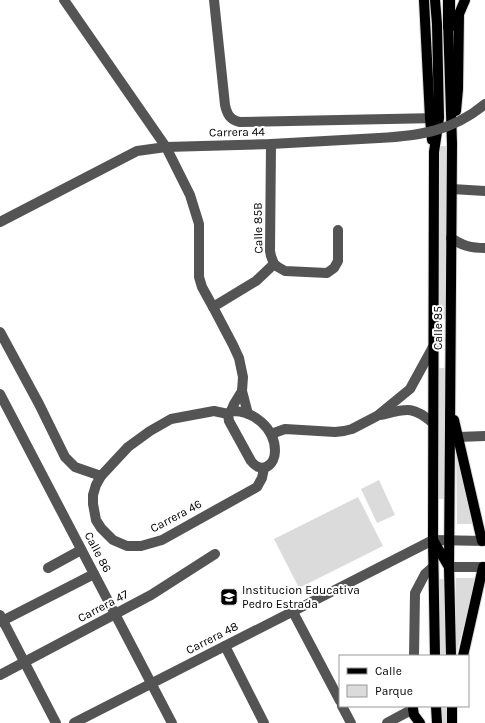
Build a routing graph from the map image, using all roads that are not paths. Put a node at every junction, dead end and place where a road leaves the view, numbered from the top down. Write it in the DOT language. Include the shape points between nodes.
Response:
graph roads {
  1 [pos="64,0"];
  2 [pos="214,0"];
  3 [pos="424,0"];
  4 [pos="435,0"];
  5 [pos="446,0"];
  6 [pos="449,0"];
  7 [pos="458,0"];
  8 [pos="465,0"];
  9 [pos="459,14"];
  10 [pos="449,26"];
  11 [pos="444,89"];
  12 [pos="485,104"];
  13 [pos="434,118"];
  14 [pos="271,144"];
  15 [pos="452,144"];
  16 [pos="166,147"];
  17 [pos="452,189"];
  18 [pos="485,191"];
  19 [pos="0,222"];
  20 [pos="338,230"];
  21 [pos="451,238"];
  22 [pos="485,248"];
  23 [pos="274,264"];
  24 [pos="213,307"];
  25 [pos="433,331"];
  26 [pos="450,331"];
  27 [pos="0,332"];
  28 [pos="433,347"];
  29 [pos="242,391"];
  30 [pos="0,394"];
  31 [pos="450,403"];
  32 [pos="230,413"];
  33 [pos="248,414"];
  34 [pos="377,416"];
  35 [pos="433,423"];
  36 [pos="271,434"];
  37 [pos="485,436"];
  38 [pos="458,437"];
  39 [pos="264,468"];
  40 [pos="101,476"];
  41 [pos="433,540"];
  42 [pos="450,540"];
  43 [pos="483,541"];
  44 [pos="81,550"];
  45 [pos="215,554"];
  46 [pos="433,567"];
  47 [pos="449,567"];
  48 [pos="484,567"];
  49 [pos="48,568"];
  50 [pos="94,574"];
  51 [pos="293,612"];
  52 [pos="115,615"];
  53 [pos="1,620"];
  54 [pos="225,646"];
  55 [pos="414,655"];
  56 [pos="435,655"];
  57 [pos="451,655"];
  58 [pos="463,655"];
  59 [pos="25,662"];
  60 [pos="0,675"];
  61 [pos="151,684"];
  62 [pos="339,699"];
  63 [pos="343,707"];
  64 [pos="436,707"];
  65 [pos="452,707"];
  66 [pos="413,708"];
  67 [pos="56,723"];
  68 [pos="74,723"];
  69 [pos="172,723"];
  70 [pos="264,723"];
  71 [pos="351,723"];
  72 [pos="387,723"];
  73 [pos="420,723"];
  74 [pos="437,723"];
  75 [pos="452,723"];
  1 -- 16 [label="street"];
  2 -- 13 [label="street, Carrera 44" via="225,105 227,113 234,120 240,122"];
  3 -- 13 [label="main road"];
  4 -- 11 [label="main road, Calle 85"];
  5 -- 10 [label="main road, Calle 85"];
  6 -- 10 [label="highway"];
  7 -- 9 [label="main road"];
  8 -- 9 [label="main road"];
  9 -- 15 [label="main road" via="458,89"];
  10 -- 11 [label="main road, Calle 85"];
  11 -- 13 [label="main road, Calle 85"];
  11 -- 15 [label="main road, Calle 85"];
  12 -- 14 [label="street, Carrera 44, bridge" via="445,128 427,133"];
  13 -- 25 [label="main road, Calle 85"];
  14 -- 16 [label="street, Carrera 44"];
  14 -- 23 [label="street, Calle 85B" via="270,251"];
  15 -- 17 [label="main road, Calle 85"];
  16 -- 19 [label="street, Carrera 44" via="137,151"];
  16 -- 24 [label="street" via="190,196 197,217 199,277"];
  17 -- 18 [label="street"];
  17 -- 21 [label="main road, Calle 85"];
  20 -- 23 [label="street" via="338,261 327,273 285,272"];
  21 -- 22 [label="street" via="464,246"];
  21 -- 26 [label="main road, Calle 85"];
  23 -- 24 [label="street, Calle 85B" via="256,281"];
  24 -- 29 [label="street" via="238,358 243,377"];
  25 -- 26 [label="main road"];
  25 -- 28 [label="main road, Calle 85"];
  26 -- 31 [label="main road, Calle 85"];
  27 -- 40 [label="street" via="65,457 75,467"];
  28 -- 34 [label="street" via="410,389"];
  28 -- 35 [label="main road, Calle 85"];
  29 -- 32 [label="street"];
  29 -- 33 [label="street"];
  30 -- 44 [label="street, Calle 86"];
  31 -- 38 [label="main road"];
  31 -- 42 [label="main road, Calle 85"];
  32 -- 33 [label="street, Carrera 46"];
  32 -- 39 [label="street" via="229,421 251,462"];
  32 -- 40 [label="street, Carrera 46" via="214,411 171,419 128,447"];
  33 -- 36 [label="street" via="262,421"];
  34 -- 35 [label="street" via="409,410 421,413"];
  34 -- 36 [label="street" via="344,431 285,429"];
  35 -- 41 [label="main road, Calle 85"];
  36 -- 39 [label="street, Carrera 46" via="274,458"];
  37 -- 38 [label="street"];
  38 -- 43 [label="main road"];
  39 -- 40 [label="street, Carrera 46" via="257,487 162,540 134,547 113,540 96,520 93,495"];
  41 -- 42 [label="street, Carrera 48"];
  41 -- 46 [label="main road, Calle 85"];
  41 -- 47 [label="main road"];
  41 -- 51 [label="street, Carrera 48"];
  42 -- 43 [label="street, Carrera 48"];
  42 -- 47 [label="main road, Calle 85"];
  44 -- 49 [label="street"];
  44 -- 50 [label="street, Calle 86"];
  45 -- 52 [label="street, Carrera 47"];
  46 -- 55 [label="street" via="425,574 415,593"];
  46 -- 56 [label="main road, Calle 85"];
  47 -- 48 [label="street"];
  47 -- 57 [label="main road, Calle 85"];
  48 -- 58 [label="main road"];
  50 -- 52 [label="street, Calle 86"];
  50 -- 53 [label="street"];
  51 -- 54 [label="street, Carrera 48"];
  51 -- 62 [label="street"];
  52 -- 59 [label="street, Carrera 47"];
  52 -- 61 [label="street, Calle 86"];
  53 -- 59 [label="street"];
  54 -- 61 [label="street, Carrera 48"];
  54 -- 70 [label="street"];
  59 -- 60 [label="street, Carrera 47"];
  59 -- 67 [label="street"];
  61 -- 68 [label="street, Carrera 48"];
  61 -- 69 [label="street, Calle 86"];
  63 -- 71 [label="street"];
  64 -- 74 [label="main road"];
  65 -- 75 [label="main road"];
  66 -- 72 [label="street"];
  66 -- 73 [label="main road" via="414,715"];
}
